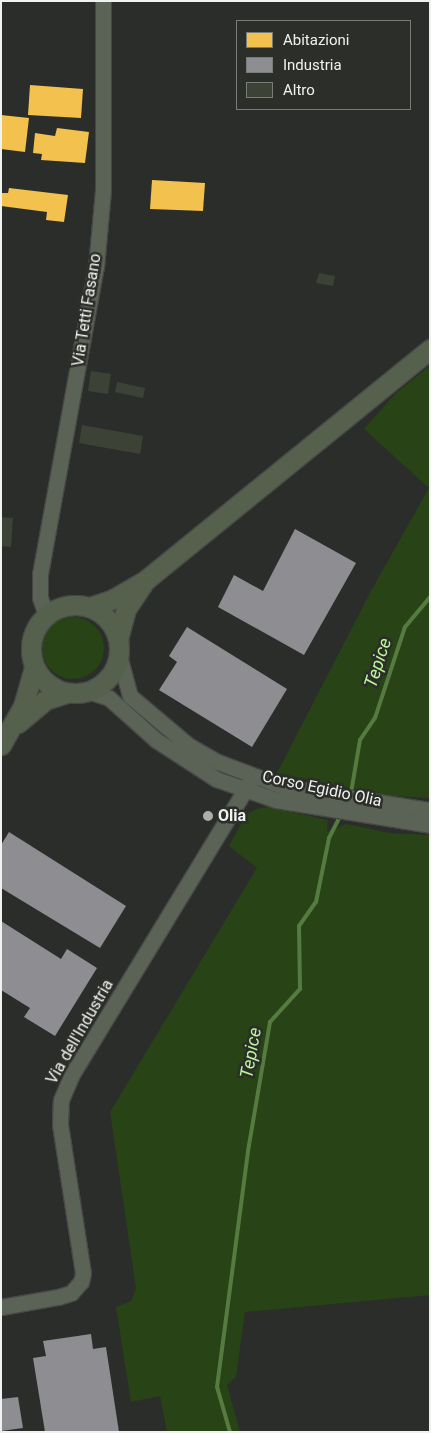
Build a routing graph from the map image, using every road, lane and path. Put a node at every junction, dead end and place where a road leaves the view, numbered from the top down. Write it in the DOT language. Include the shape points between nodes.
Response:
graph roads {
  1 [pos="103,1"];
  2 [pos="430,349"];
  3 [pos="147,579"];
  4 [pos="90,607"];
  5 [pos="46,615"];
  6 [pos="118,647"];
  7 [pos="34,668"];
  8 [pos="88,691"];
  9 [pos="66,693"];
  10 [pos="13,727"];
  11 [pos="1,745"];
  12 [pos="250,784"];
  13 [pos="430,810"];
  14 [pos="430,826"];
  15 [pos="1,1307"];
  1 -- 5 [label="street, Via Tetti Fasano" via="103,190 96,267 40,574 40,598"];
  2 -- 3 [label="main road"];
  3 -- 4 [label="main road" via="113,599"];
  3 -- 6 [label="main road" via="126,609"];
  4 -- 5 [label="main road" via="67,605"];
  4 -- 6 [label="main road" via="108,620"];
  5 -- 7 [label="main road" via="31,639"];
  6 -- 8 [label="main road" via="108,678"];
  6 -- 12 [label="street, Corso Egidio Olia" via="130,696 188,745"];
  7 -- 9 [label="main road" via="42,679"];
  7 -- 10 [label="main road" via="32,682"];
  8 -- 9 [label="main road"];
  8 -- 12 [label="street, Corso Egidio Olia" via="109,698 186,762"];
  9 -- 10 [label="main road" via="45,700"];
  10 -- 11 [label="main road"];
  12 -- 13 [label="street, Corso Egidio Olia"];
  12 -- 14 [label="street, Corso Egidio Olia" via="276,800"];
  12 -- 15 [label="street, Via dell'Industria" via="71,1076 61,1100 60,1125 83,1273 80,1282 71,1293"];
}
